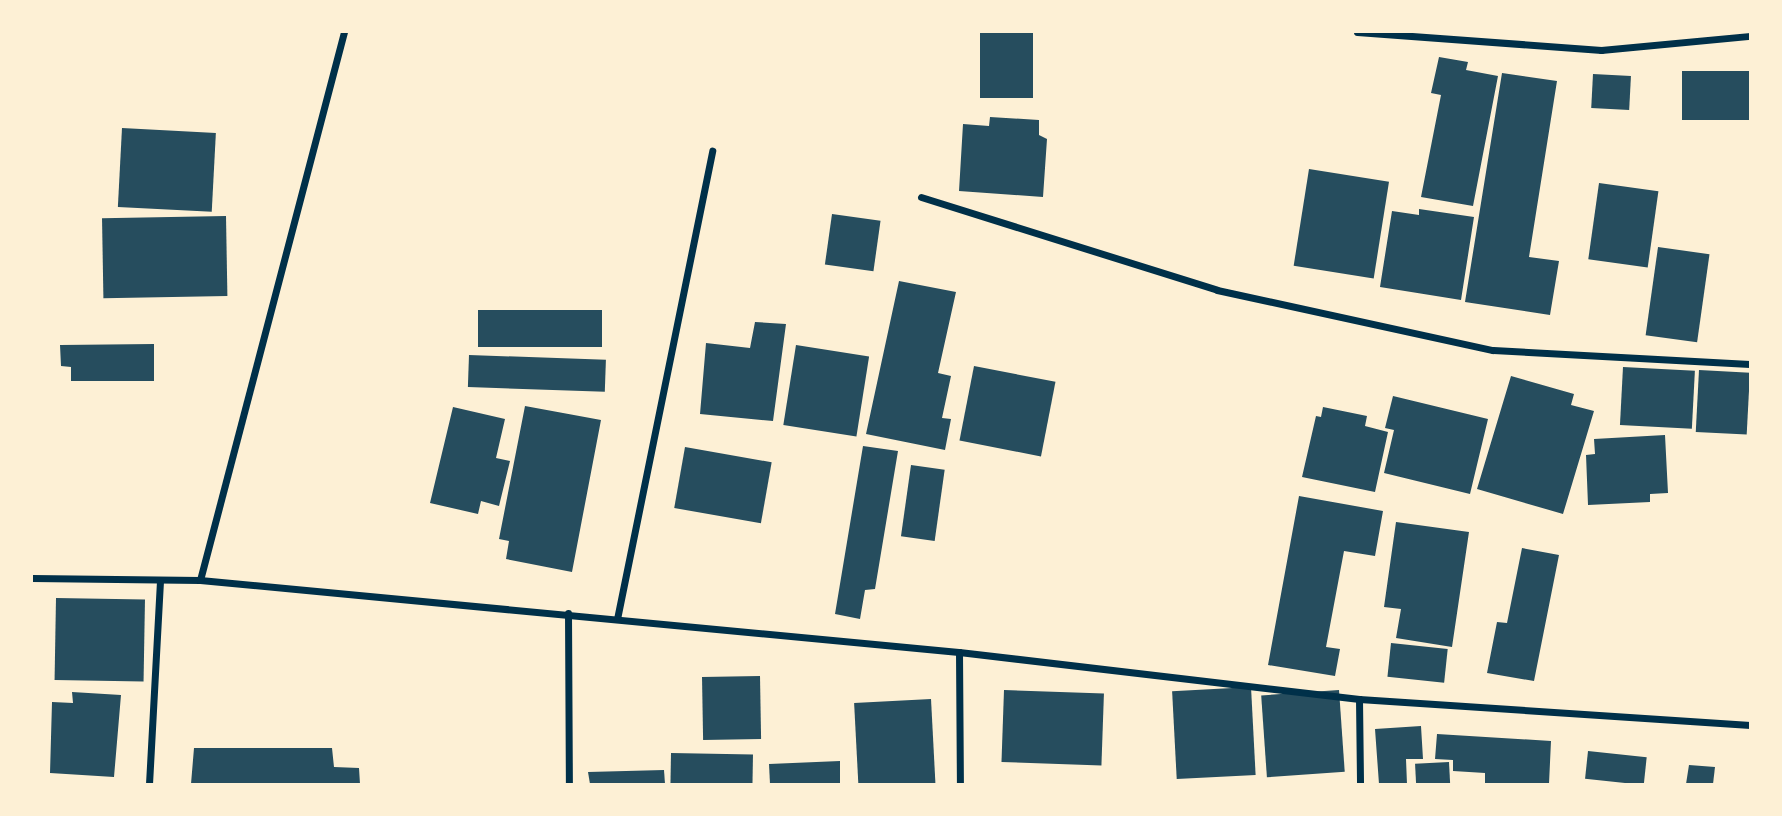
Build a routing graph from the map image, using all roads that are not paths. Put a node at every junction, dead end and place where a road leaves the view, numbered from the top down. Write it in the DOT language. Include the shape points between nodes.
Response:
graph roads {
  1 [pos="344,32"];
  2 [pos="1357,32"];
  3 [pos="1394,34"];
  4 [pos="1751,36"];
  5 [pos="712,151"];
  6 [pos="921,197"];
  7 [pos="1751,364"];
  8 [pos="32,578"];
  9 [pos="200,580"];
  10 [pos="160,581"];
  11 [pos="568,613"];
  12 [pos="617,619"];
  13 [pos="959,652"];
  14 [pos="1359,699"];
  15 [pos="1751,725"];
  16 [pos="149,785"];
  17 [pos="569,785"];
  18 [pos="960,785"];
  19 [pos="1360,785"];
  1 -- 9 [label="street"];
  2 -- 3 [label="street"];
  3 -- 4 [label="street" via="1601,50"];
  5 -- 12 [label="street"];
  6 -- 7 [label="street" via="1217,290 1493,350"];
  8 -- 10 [label="street"];
  9 -- 10 [label="street"];
  9 -- 11 [label="street"];
  10 -- 16 [label="street"];
  11 -- 12 [label="street"];
  11 -- 17 [label="street"];
  12 -- 13 [label="street"];
  13 -- 14 [label="street"];
  13 -- 18 [label="street"];
  14 -- 15 [label="street"];
  14 -- 19 [label="street"];
}
